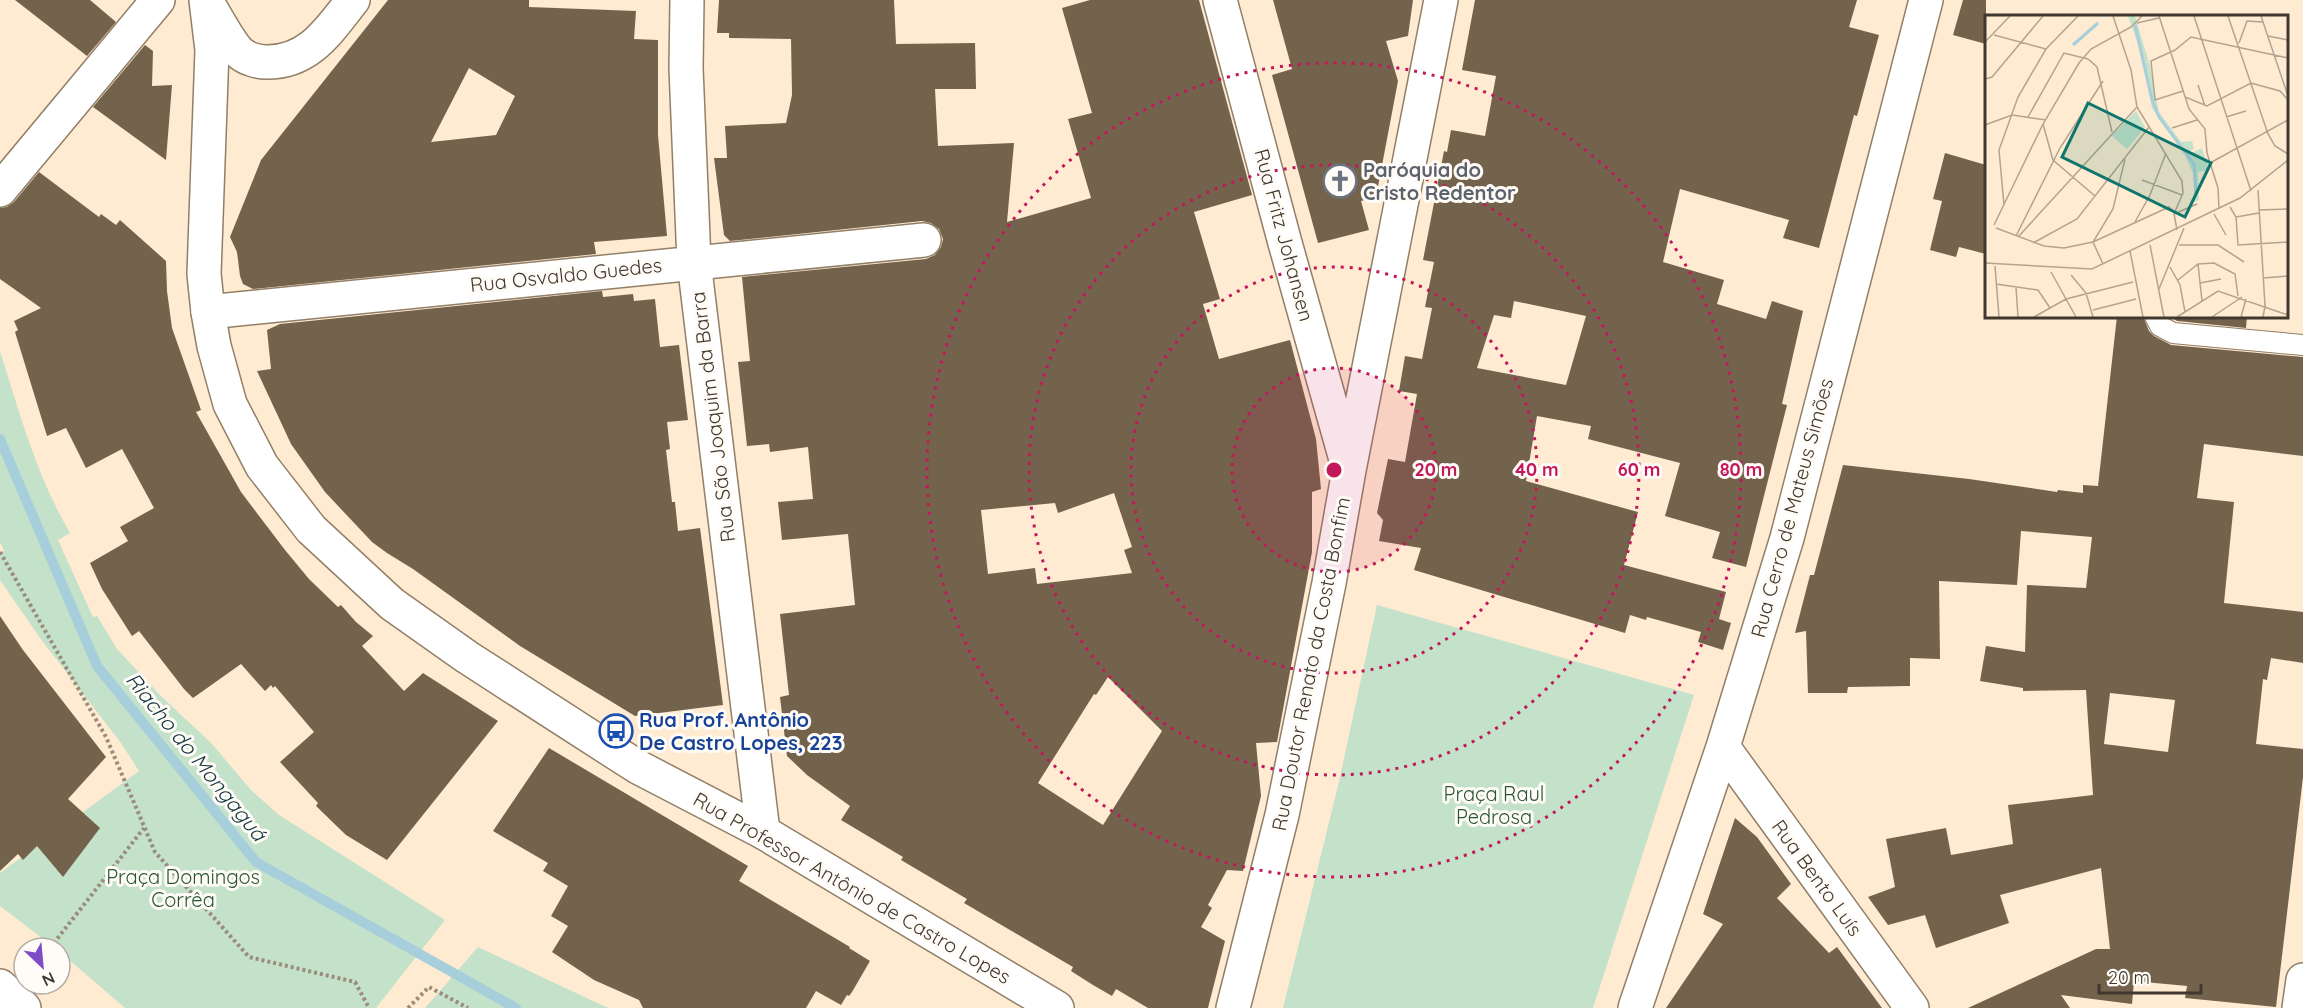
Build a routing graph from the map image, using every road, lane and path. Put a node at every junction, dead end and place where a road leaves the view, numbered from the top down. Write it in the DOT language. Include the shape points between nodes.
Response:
graph roads {
  1 [pos="158,0"];
  2 [pos="353,0"];
  3 [pos="687,0"];
  4 [pos="1220,0"];
  5 [pos="1441,0"];
  6 [pos="1926,0"];
  7 [pos="207,1"];
  8 [pos="0,190"];
  9 [pos="924,240"];
  10 [pos="694,262"];
  11 [pos="208,312"];
  12 [pos="2156,318"];
  13 [pos="2303,345"];
  14 [pos="1349,470"];
  15 [pos="0,552"];
  16 [pos="1723,747"];
  17 [pos="145,827"];
  18 [pos="763,831"];
  19 [pos="59,936"];
  20 [pos="2303,980"];
  21 [pos="369,1008"];
  22 [pos="408,1008"];
  23 [pos="468,1008"];
  24 [pos="1057,1008"];
  25 [pos="1233,1008"];
  26 [pos="1635,1008"];
  27 [pos="1912,1008"];
  28 [pos="2299,1008"];
  1 -- 8 [label="street"];
  2 -- 7 [label="street" via="322,39 302,54 281,62 258,62 240,53"];
  3 -- 10 [label="street, Rua São Joaquim da Barra"];
  4 -- 14 [label="street, Rua Fritz Johansen"];
  5 -- 14 [label="street, Rua Doutor Renato da Costa Bonfim"];
  6 -- 16 [label="street, Rua Cerro de Mateus Simões" via="1787,538"];
  7 -- 11 [label="street, Rua Professor Antônio de Castro Lopes" via="212,50 204,262"];
  9 -- 10 [label="street, Rua Osvaldo Guedes"];
  10 -- 11 [label="street, Rua Osvaldo Guedes"];
  10 -- 18 [label="street, Rua São Joaquim da Barra"];
  11 -- 18 [label="street, Rua Professor Antônio de Castro Lopes" via="230,404 262,466 311,530 392,604 467,657 638,767"];
  12 -- 13 [label="lane" via="2160,326 2173,333"];
  14 -- 25 [label="street, Rua Doutor Renato da Costa Bonfim" via="1282,815"];
  15 -- 17 [label="path" via="106,737"];
  16 -- 26 [label="street, Rua Cerro de Mateus Simões"];
  16 -- 27 [label="street, Rua Bento Luís"];
  17 -- 19 [label="path"];
  17 -- 21 [label="path" via="155,852 249,957 355,982"];
  18 -- 24 [label="street, Rua Professor Antônio de Castro Lopes"];
  20 -- 28 [label="street"];
  22 -- 23 [label="path" via="429,987"];
}
